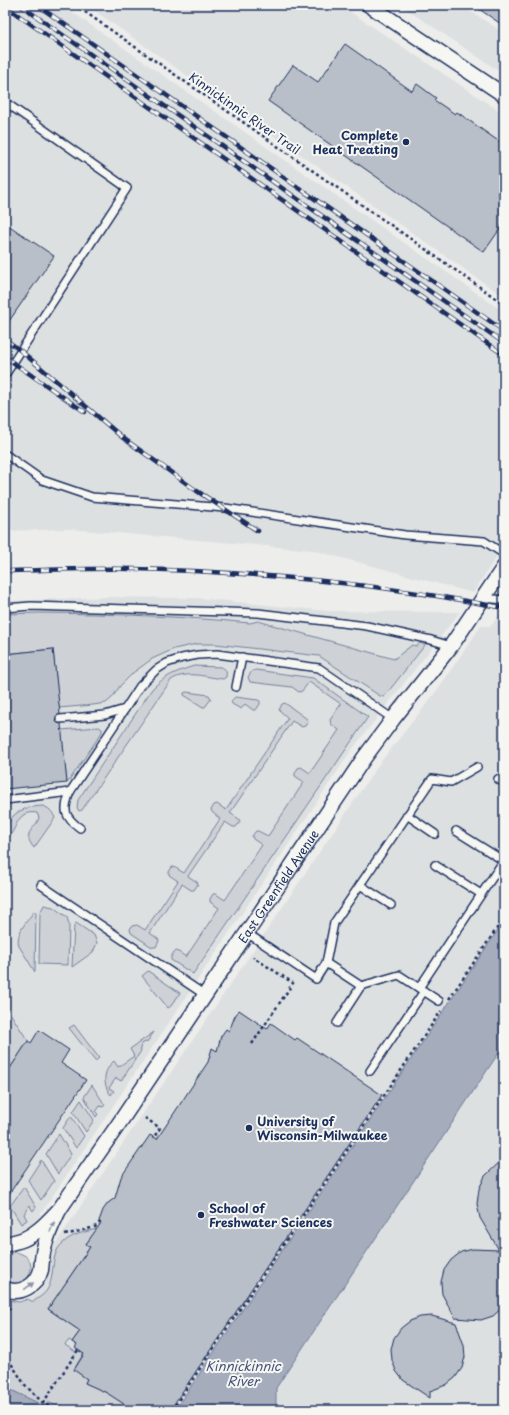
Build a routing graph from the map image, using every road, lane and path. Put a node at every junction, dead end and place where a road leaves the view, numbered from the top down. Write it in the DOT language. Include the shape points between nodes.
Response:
graph roads {
  1 [pos="75,5"];
  2 [pos="369,5"];
  3 [pos="504,94"];
  4 [pos="5,102"];
  5 [pos="504,304"];
  6 [pos="5,375"];
  7 [pos="5,454"];
  8 [pos="504,554"];
  9 [pos="504,567"];
  10 [pos="484,598"];
  11 [pos="504,600"];
  12 [pos="5,608"];
  13 [pos="451,646"];
  14 [pos="242,657"];
  15 [pos="236,687"];
  16 [pos="125,710"];
  17 [pos="60,719"];
  18 [pos="393,719"];
  19 [pos="477,767"];
  20 [pos="70,792"];
  21 [pos="5,800"];
  22 [pos="407,815"];
  23 [pos="80,828"];
  24 [pos="456,831"];
  25 [pos="435,834"];
  26 [pos="504,861"];
  27 [pos="435,865"];
  28 [pos="41,885"];
  29 [pos="360,885"];
  30 [pos="481,894"];
  31 [pos="391,905"];
  32 [pos="504,918"];
  33 [pos="247,933"];
  34 [pos="252,957"];
  35 [pos="326,963"];
  36 [pos="361,986"];
  37 [pos="421,990"];
  38 [pos="205,994"];
  39 [pos="439,1001"];
  40 [pos="446,1003"];
  41 [pos="442,1010"];
  42 [pos="337,1023"];
  43 [pos="252,1044"];
  44 [pos="370,1071"];
  45 [pos="145,1118"];
  46 [pos="154,1137"];
  47 [pos="59,1210"];
  48 [pos="100,1222"];
  49 [pos="65,1235"];
  50 [pos="5,1244"];
  51 [pos="5,1289"];
  52 [pos="78,1350"];
  53 [pos="5,1354"];
  54 [pos="43,1403"];
  55 [pos="58,1410"];
  56 [pos="172,1410"];
  1 -- 5 [label="path, Kinnickinnic River Trail"];
  2 -- 3 [label="street"];
  4 -- 6 [label="lane" via="127,188"];
  7 -- 8 [label="lane" via="42,480 92,497 224,508 405,535 484,541"];
  9 -- 10 [label="street, East Greenfield Avenue"];
  10 -- 11 [label="lane"];
  10 -- 13 [label="street, East Greenfield Avenue"];
  12 -- 13 [label="lane" via="31,606 258,613 367,626"];
  13 -- 18 [label="street, East Greenfield Avenue"];
  14 -- 15 [label="lane"];
  14 -- 16 [label="lane" via="198,655 167,663 140,686"];
  14 -- 18 [label="lane" via="319,668"];
  16 -- 17 [label="lane" via="105,715"];
  16 -- 20 [label="lane"];
  18 -- 33 [label="street, East Greenfield Avenue"];
  19 -- 22 [label="lane" via="451,782 432,779"];
  20 -- 21 [label="lane"];
  20 -- 23 [label="lane" via="65,804 66,813 71,822"];
  22 -- 25 [label="lane"];
  22 -- 29 [label="lane"];
  24 -- 26 [label="lane"];
  26 -- 30 [label="lane"];
  27 -- 30 [label="lane"];
  28 -- 38 [label="lane"];
  29 -- 31 [label="lane"];
  29 -- 35 [label="lane" via="334,923"];
  30 -- 37 [label="lane"];
  32 -- 40 [label="path"];
  33 -- 35 [label="lane" via="316,979"];
  33 -- 38 [label="street, East Greenfield Avenue"];
  34 -- 43 [label="path" via="293,983"];
  35 -- 36 [label="lane"];
  36 -- 37 [label="lane" via="399,975"];
  36 -- 42 [label="lane"];
  37 -- 39 [label="lane"];
  37 -- 44 [label="lane"];
  38 -- 47 [label="street, East Greenfield Avenue"];
  41 -- 56 [label="path"];
  45 -- 46 [label="path" via="160,1128"];
  47 -- 50 [label="street, East Greenfield Avenue" via="35,1232 17,1242"];
  51 -- 47 [label="street, East Greenfield Avenue, one-way" via="26,1289 37,1278 44,1246"];
  48 -- 49 [label="path" via="95,1227"];
  52 -- 54 [label="path"];
  53 -- 54 [label="path" via="25,1385"];
  54 -- 55 [label="path"];
}
